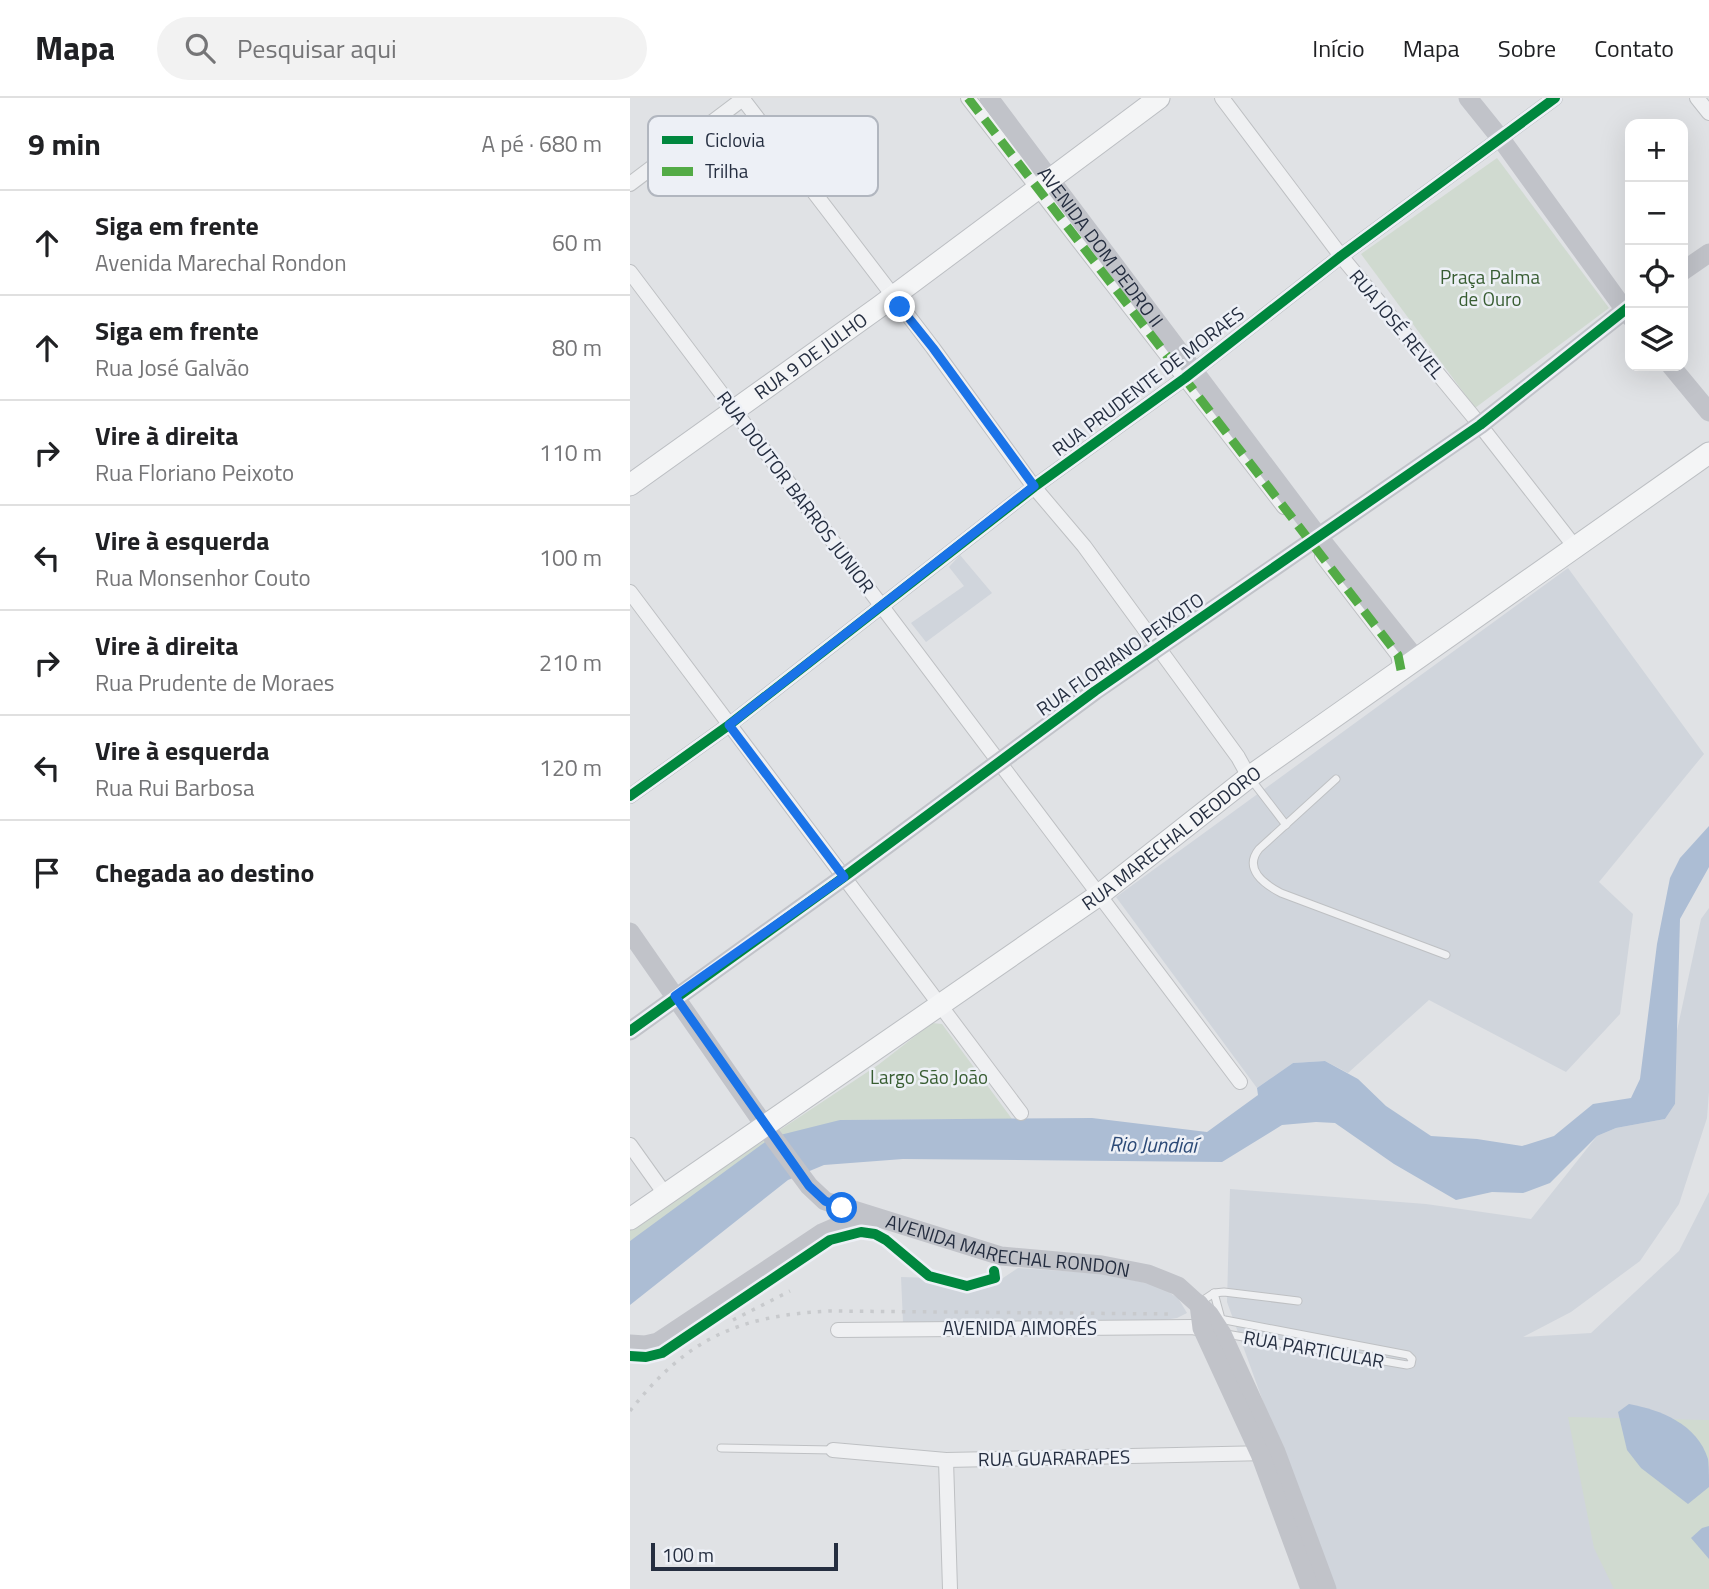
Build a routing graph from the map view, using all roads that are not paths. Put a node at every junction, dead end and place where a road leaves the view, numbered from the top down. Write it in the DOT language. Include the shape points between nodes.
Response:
graph roads {
  1 [pos="743,98"];
  2 [pos="968,98"];
  3 [pos="989,98"];
  4 [pos="1159,98"];
  5 [pos="1222,98"];
  6 [pos="1468,98"];
  7 [pos="1555,98"];
  8 [pos="1697,98"];
  9 [pos="1709,113"];
  10 [pos="719,116"];
  11 [pos="757,116"];
  12 [pos="1501,139"];
  13 [pos="648,170"];
  14 [pos="630,184"];
  15 [pos="1045,184"];
  16 [pos="818,196"];
  17 [pos="1709,253"];
  18 [pos="1341,256"];
  19 [pos="1688,268"];
  20 [pos="630,272"];
  21 [pos="892,297"];
  22 [pos="1626,308"];
  23 [pos="1625,313"];
  24 [pos="1675,371"];
  25 [pos="1190,374"];
  26 [pos="734,411"];
  27 [pos="1709,412"];
  28 [pos="1480,425"];
  29 [pos="1709,453"];
  30 [pos="630,485"];
  31 [pos="1034,486"];
  32 [pos="1314,538"];
  33 [pos="1575,547"];
  34 [pos="630,592"];
  35 [pos="881,605"];
  36 [pos="1158,648"];
  37 [pos="1409,665"];
  38 [pos="729,725"];
  39 [pos="1000,762"];
  40 [pos="1250,777"];
  41 [pos="1336,779"];
  42 [pos="630,796"];
  43 [pos="1286,825"];
  44 [pos="844,877"];
  45 [pos="1099,895"];
  46 [pos="630,932"];
  47 [pos="1446,955"];
  48 [pos="675,996"];
  49 [pos="939,1004"];
  50 [pos="630,1031"];
  51 [pos="1240,1082"];
  52 [pos="1021,1113"];
  53 [pos="767,1128"];
  54 [pos="630,1145"];
  55 [pos="665,1194"];
  56 [pos="825,1201"];
  57 [pos="630,1219"];
  58 [pos="879,1219"];
  59 [pos="822,1233"];
  60 [pos="1206,1298"];
  61 [pos="1298,1301"];
  62 [pos="1202,1328"];
  63 [pos="838,1330"];
  64 [pos="1222,1334"];
  65 [pos="630,1344"];
  66 [pos="721,1448"];
  67 [pos="833,1450"];
  68 [pos="1268,1453"];
  69 [pos="946,1460"];
  70 [pos="950,1589"];
  71 [pos="1310,1589"];
  72 [pos="1327,1589"];
  1 -- 10 [label="street"];
  1 -- 11 [label="street"];
  2 -- 15 [label="street"];
  3 -- 15 [label="main road, AVENIDA DOM PEDRO II"];
  4 -- 15 [label="main road, RUA 9 DE JULHO"];
  5 -- 18 [label="street, RUA JOSÉ REVEL"];
  6 -- 12 [label="main road"];
  7 -- 12 [label="street, RUA PRUDENTE DE MORAES"];
  8 -- 9 [label="street"];
  12 -- 18 [label="street, RUA PRUDENTE DE MORAES"];
  12 -- 22 [label="main road"];
  13 -- 14 [label="street"];
  15 -- 21 [label="main road, RUA 9 DE JULHO"];
  15 -- 25 [label="main road, AVENIDA DOM PEDRO II"];
  16 -- 21 [label="street"];
  17 -- 19 [label="main road"];
  18 -- 25 [label="street, RUA PRUDENTE DE MORAES"];
  18 -- 28 [label="street, RUA JOSÉ REVEL"];
  20 -- 26 [label="street, RUA DOUTOR BARROS JUNIOR"];
  21 -- 26 [label="main road, RUA 9 DE JULHO"];
  21 -- 31 [label="street"];
  23 -- 28 [label="main road, RUA FLORIANO PEIXOTO"];
  24 -- 27 [label="main road"];
  25 -- 31 [label="street, RUA PRUDENTE DE MORAES"];
  25 -- 32 [label="main road, AVENIDA DOM PEDRO II"];
  26 -- 30 [label="main road, RUA 9 DE JULHO"];
  26 -- 35 [label="street, RUA DOUTOR BARROS JUNIOR"];
  28 -- 32 [label="main road, RUA FLORIANO PEIXOTO"];
  28 -- 33 [label="street, RUA JOSÉ REVEL"];
  29 -- 33 [label="main road, RUA MARECHAL DEODORO"];
  31 -- 35 [label="street, RUA PRUDENTE DE MORAES"];
  31 -- 36 [label="street"];
  32 -- 36 [label="main road, RUA FLORIANO PEIXOTO"];
  32 -- 37 [label="main road, AVENIDA DOM PEDRO II"];
  33 -- 37 [label="main road, RUA MARECHAL DEODORO"];
  34 -- 38 [label="street"];
  35 -- 38 [label="street, RUA PRUDENTE DE MORAES"];
  35 -- 39 [label="street, RUA DOUTOR BARROS JUNIOR"];
  36 -- 39 [label="main road, RUA FLORIANO PEIXOTO"];
  36 -- 40 [label="street"];
  37 -- 40 [label="main road, RUA MARECHAL DEODORO"];
  38 -- 42 [label="street, RUA PRUDENTE DE MORAES"];
  38 -- 44 [label="street"];
  39 -- 44 [label="main road, RUA FLORIANO PEIXOTO"];
  39 -- 45 [label="street, RUA DOUTOR BARROS JUNIOR"];
  40 -- 43 [label="lane"];
  40 -- 45 [label="main road, RUA MARECHAL DEODORO"];
  41 -- 43 [label="lane"];
  43 -- 47 [label="lane" via="1253,857 1252,867 1262,883"];
  44 -- 48 [label="main road, RUA FLORIANO PEIXOTO"];
  44 -- 49 [label="street"];
  45 -- 49 [label="main road, RUA MARECHAL DEODORO"];
  45 -- 51 [label="street, RUA DOUTOR BARROS JUNIOR"];
  46 -- 48 [label="main road, AVENIDA MARECHAL RONDON"];
  48 -- 50 [label="main road, RUA FLORIANO PEIXOTO"];
  48 -- 53 [label="main road, AVENIDA MARECHAL RONDON"];
  49 -- 52 [label="street"];
  49 -- 53 [label="main road, RUA MARECHAL DEODORO"];
  53 -- 55 [label="main road, RUA MARECHAL DEODORO"];
  53 -- 56 [label="main road, AVENIDA MARECHAL RONDON"];
  54 -- 55 [label="street"];
  55 -- 57 [label="main road, RUA MARECHAL DEODORO"];
  56 -- 58 [label="main road, AVENIDA MARECHAL RONDON"];
  56 -- 59 [label="main road"];
  58 -- 59 [label="main road" via="845,1223"];
  58 -- 60 [label="main road, AVENIDA MARECHAL RONDON" via="1001,1256 1148,1274"];
  59 -- 65 [label="main road" via="669,1336 645,1345"];
  60 -- 61 [label="lane" via="1234,1292"];
  60 -- 62 [label="main road, AVENIDA MARECHAL RONDON"];
  60 -- 64 [label="main road, AVENIDA MARECHAL RONDON"];
  60 -- 64 [label="lane, RUA PARTICULAR" via="1223,1320 1412,1359 1407,1365"];
  62 -- 63 [label="street, AVENIDA AIMORÉS"];
  62 -- 64 [label="street, AVENIDA AIMORÉS"];
  62 -- 68 [label="main road, AVENIDA MARECHAL RONDON"];
  64 -- 68 [label="main road, AVENIDA MARECHAL RONDON"];
  66 -- 67 [label="lane"];
  67 -- 69 [label="street, RUA GUARARAPES"];
  68 -- 69 [label="street, RUA GUARARAPES"];
  68 -- 71 [label="main road, AVENIDA MARECHAL RONDON"];
  68 -- 72 [label="main road, AVENIDA MARECHAL RONDON"];
  69 -- 70 [label="street"];
}
